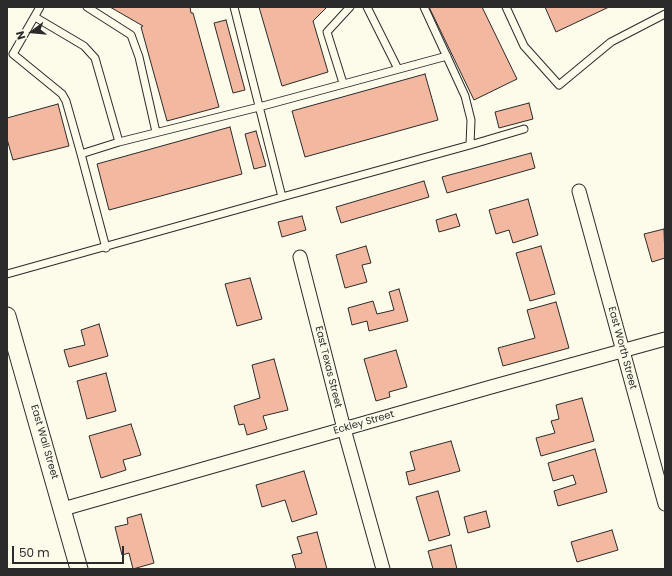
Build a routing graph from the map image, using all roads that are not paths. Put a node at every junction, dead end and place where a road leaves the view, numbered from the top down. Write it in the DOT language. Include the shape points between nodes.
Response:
graph roads {
  1 [pos="40,7"];
  2 [pos="87,7"];
  3 [pos="234,7"];
  4 [pos="350,7"];
  5 [pos="367,7"];
  6 [pos="424,7"];
  7 [pos="506,7"];
  8 [pos="664,7"];
  9 [pos="665,10"];
  10 [pos="665,14"];
  11 [pos="35,17"];
  12 [pos="447,56"];
  13 [pos="398,69"];
  14 [pos="343,83"];
  15 [pos="259,107"];
  16 [pos="524,129"];
  17 [pos="156,132"];
  18 [pos="119,142"];
  19 [pos="470,145"];
  20 [pos="80,154"];
  21 [pos="580,191"];
  22 [pos="282,197"];
  23 [pos="106,248"];
  24 [pos="300,256"];
  25 [pos="7,274"];
  26 [pos="7,316"];
  27 [pos="665,339"];
  28 [pos="623,351"];
  29 [pos="344,429"];
  30 [pos="665,504"];
  31 [pos="63,509"];
  32 [pos="79,569"];
  33 [pos="383,569"];
  1 -- 11 [label="lane"];
  2 -- 17 [label="lane" via="131,35 139,57"];
  3 -- 15 [label="lane"];
  4 -- 14 [label="lane" via="327,32"];
  5 -- 13 [label="lane"];
  6 -- 12 [label="lane"];
  7 -- 10 [label="lane" via="524,46 559,85 612,42"];
  8 -- 9 [label="lane"];
  11 -- 18 [label="lane" via="84,46 95,58"];
  11 -- 20 [label="lane" via="13,54 62,94"];
  12 -- 13 [label="lane"];
  12 -- 19 [label="lane" via="465,96 471,120"];
  13 -- 14 [label="lane"];
  14 -- 15 [label="lane"];
  15 -- 17 [label="lane"];
  15 -- 22 [label="lane"];
  16 -- 19 [label="lane"];
  17 -- 18 [label="lane"];
  18 -- 20 [label="lane"];
  19 -- 22 [label="lane"];
  20 -- 23 [label="lane"];
  21 -- 28 [label="street, East Worth Street"];
  22 -- 23 [label="lane"];
  23 -- 25 [label="lane"];
  24 -- 29 [label="street, East Texas Street"];
  26 -- 31 [label="street, East Wall Street"];
  27 -- 28 [label="street, Eckley Street"];
  28 -- 29 [label="street, Eckley Street"];
  28 -- 30 [label="street, East Worth Street"];
  29 -- 31 [label="street, Eckley Street"];
  29 -- 33 [label="street, East Texas Street"];
  31 -- 32 [label="street, East Wall Street"];
}
